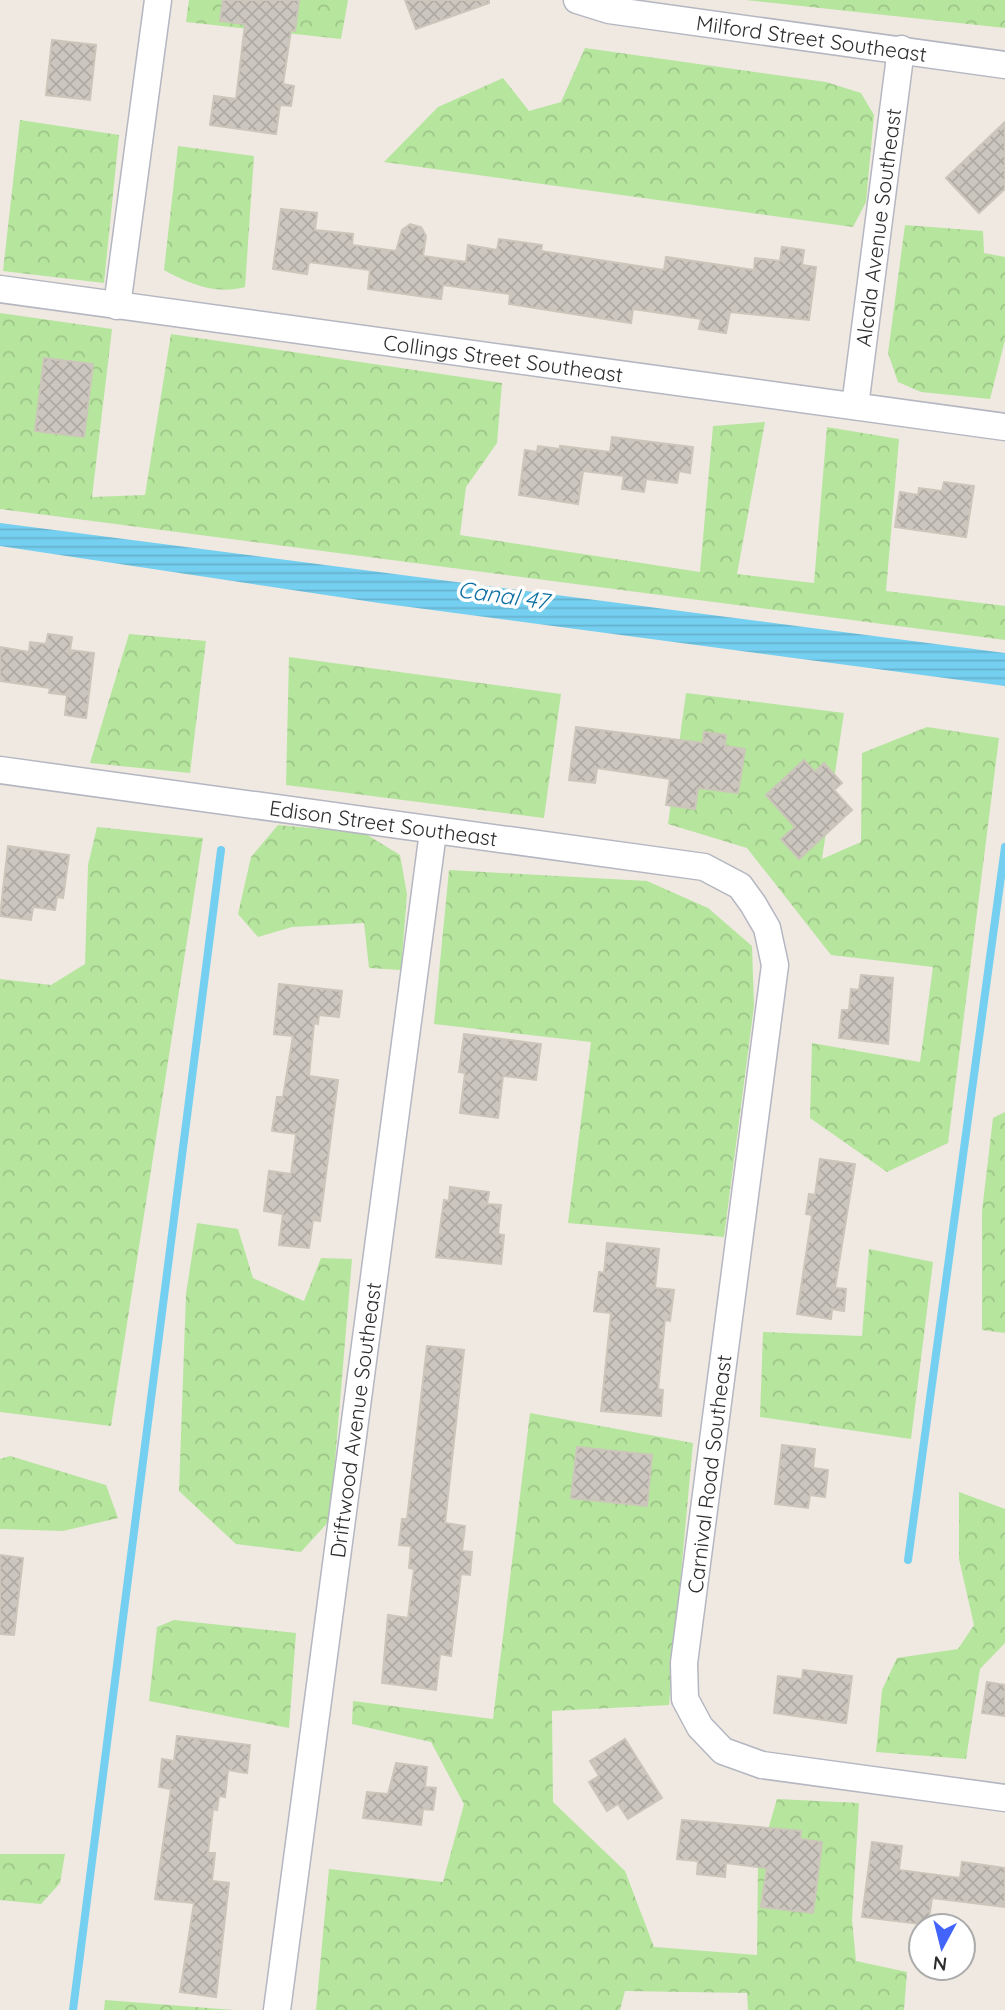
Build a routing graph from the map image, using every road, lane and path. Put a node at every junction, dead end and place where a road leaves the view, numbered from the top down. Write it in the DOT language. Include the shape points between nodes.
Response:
graph roads {
  1 [pos="158,0"];
  2 [pos="577,0"];
  3 [pos="901,49"];
  4 [pos="1005,65"];
  5 [pos="0,289"];
  6 [pos="117,306"];
  7 [pos="855,406"];
  8 [pos="1005,427"];
  9 [pos="0,770"];
  10 [pos="433,832"];
  11 [pos="753,904"];
  12 [pos="1005,1798"];
  13 [pos="277,2010"];
  1 -- 6 [label="street"];
  2 -- 3 [label="street, Milford Street Southeast" via="609,10"];
  3 -- 4 [label="street, Milford Street Southeast"];
  3 -- 7 [label="street, Alcala Avenue Southeast"];
  5 -- 6 [label="street, Collings Street Southeast"];
  6 -- 7 [label="street, Collings Street Southeast"];
  7 -- 8 [label="street, Collings Street Southeast"];
  9 -- 10 [label="street, Edison Street Southeast"];
  10 -- 11 [label="street, Edison Street Southeast" via="704,867 740,886"];
  10 -- 13 [label="street, Driftwood Avenue Southeast"];
  11 -- 12 [label="street, Carnival Road Southeast" via="767,928 775,965 684,1663 685,1699 700,1727 723,1751 762,1765"];
}
